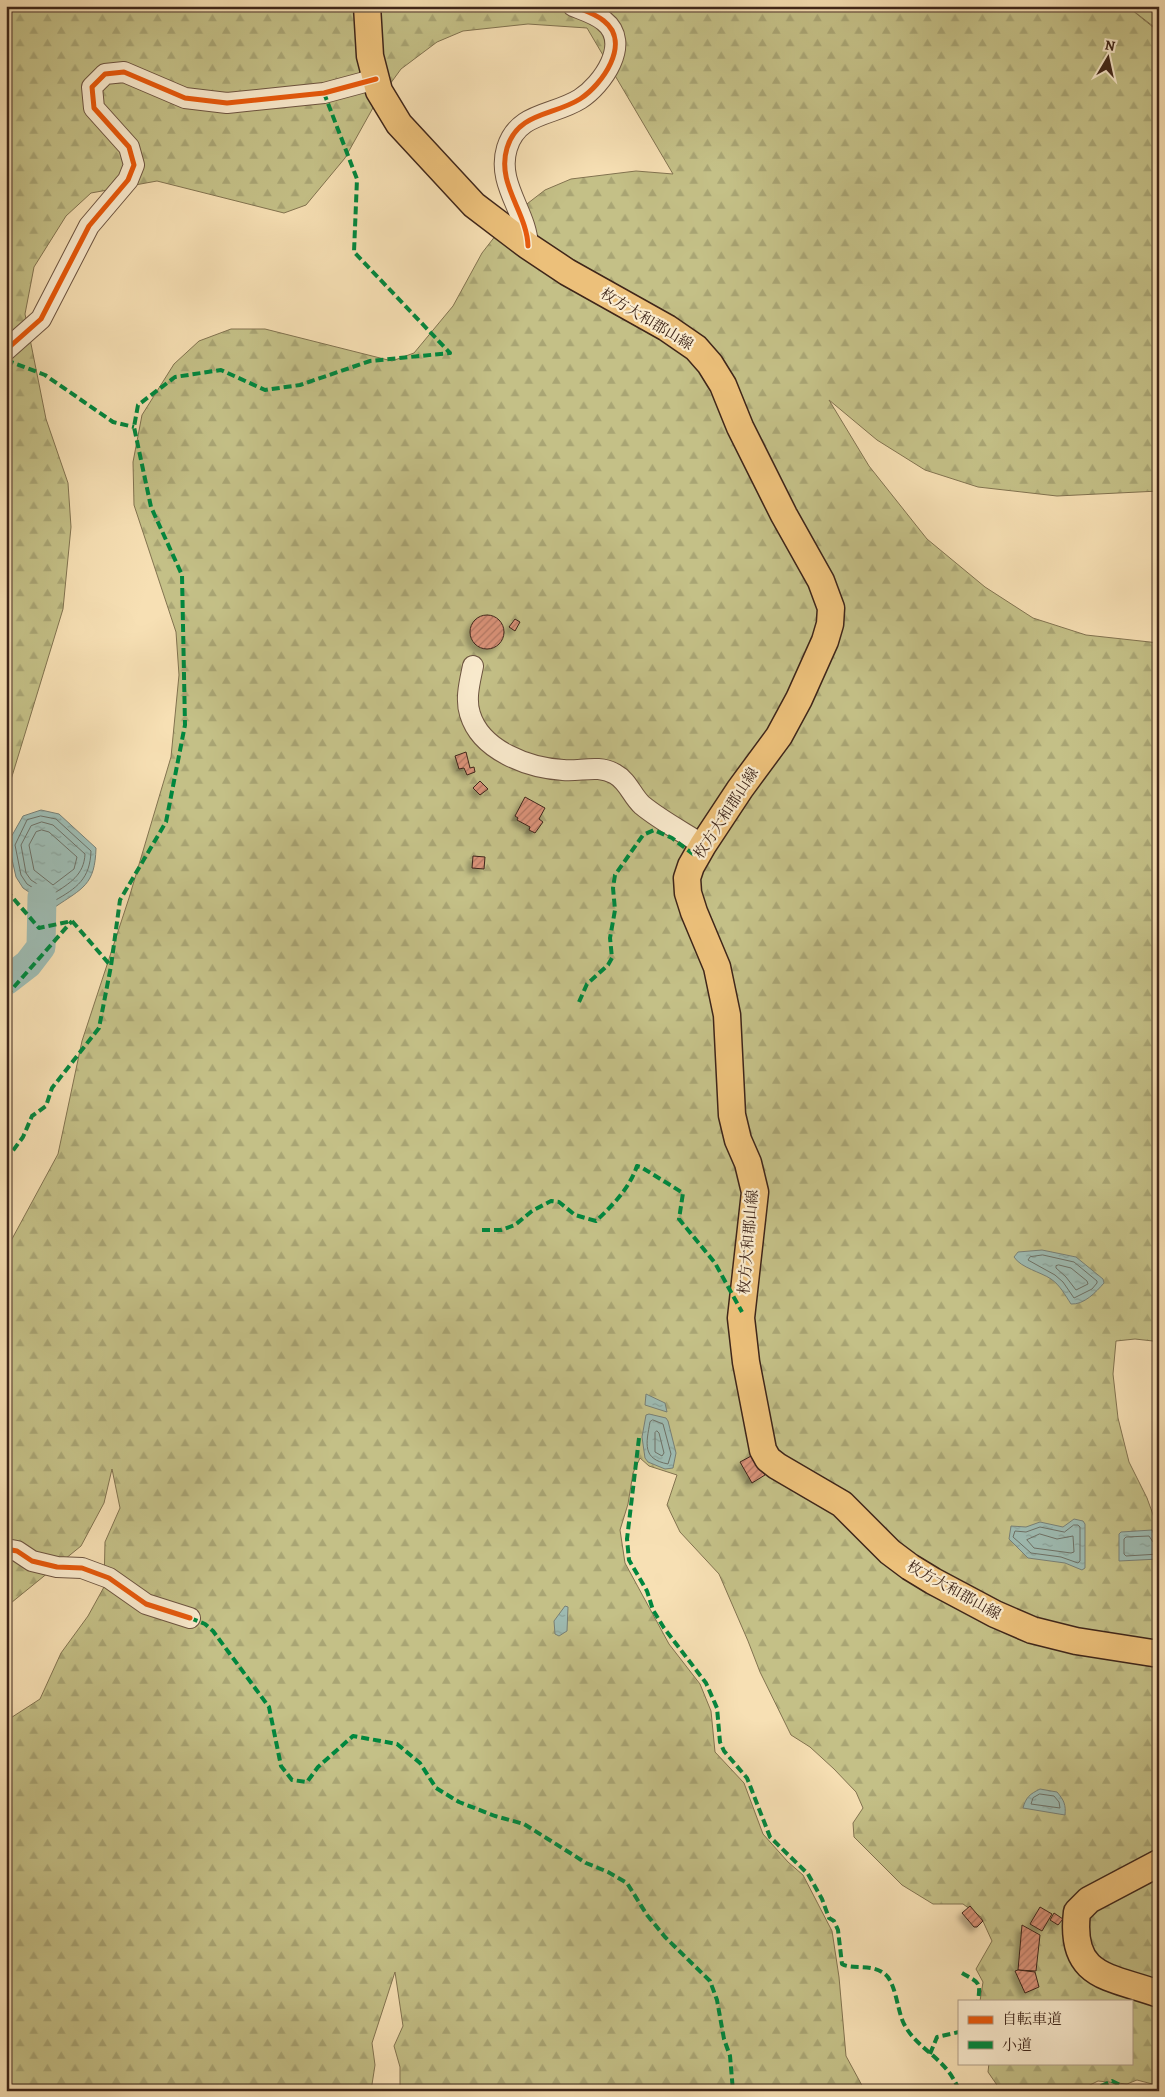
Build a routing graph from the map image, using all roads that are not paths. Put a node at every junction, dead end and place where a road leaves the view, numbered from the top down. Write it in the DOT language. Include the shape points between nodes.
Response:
graph roads {
  1 [pos="367,6"];
  2 [pos="573,6"];
  3 [pos="376,79"];
  4 [pos="528,246"];
  5 [pos="6,350"];
  6 [pos="473,666"];
  7 [pos="703,845"];
  8 [pos="6,1549"];
  9 [pos="190,1618"];
  10 [pos="1159,1654"];
  11 [pos="1159,1863"];
  12 [pos="1159,1994"];
  1 -- 3 [label="main road, 枚方大和郡山線" via="370,56"];
  2 -- 4 [label="street" via="605,21 615,34 615,56 602,80 580,100 515,130 507,149 504,173 527,232"];
  3 -- 4 [label="main road, 枚方大和郡山線" via="379,92 399,124 474,205"];
  3 -- 5 [label="street" via="324,93 227,102 185,98 124,72 105,74 92,87 94,108 129,147 134,165 128,180 90,226 41,319"];
  4 -- 7 [label="main road, 枚方大和郡山線" via="567,272 667,328 696,348 710,364 784,515 821,581 831,608 826,640 799,698 778,736"];
  6 -- 7 [label="street" via="468,695 470,714 478,731 500,752 548,768 564,771 591,768 614,774 641,804"];
  7 -- 10 [label="main road, 枚方大和郡山線" via="687,878 688,893 718,967 727,1015 732,1115 755,1192 741,1318 759,1434 768,1459 842,1504 890,1552 910,1567 995,1614 1032,1630 1067,1639"];
  8 -- 9 [label="street" via="17,1551 32,1561 82,1568 109,1578 146,1604"];
  11 -- 12 [label="main road" via="1089,1900 1077,1912 1075,1932 1081,1957 1100,1973"];
}
